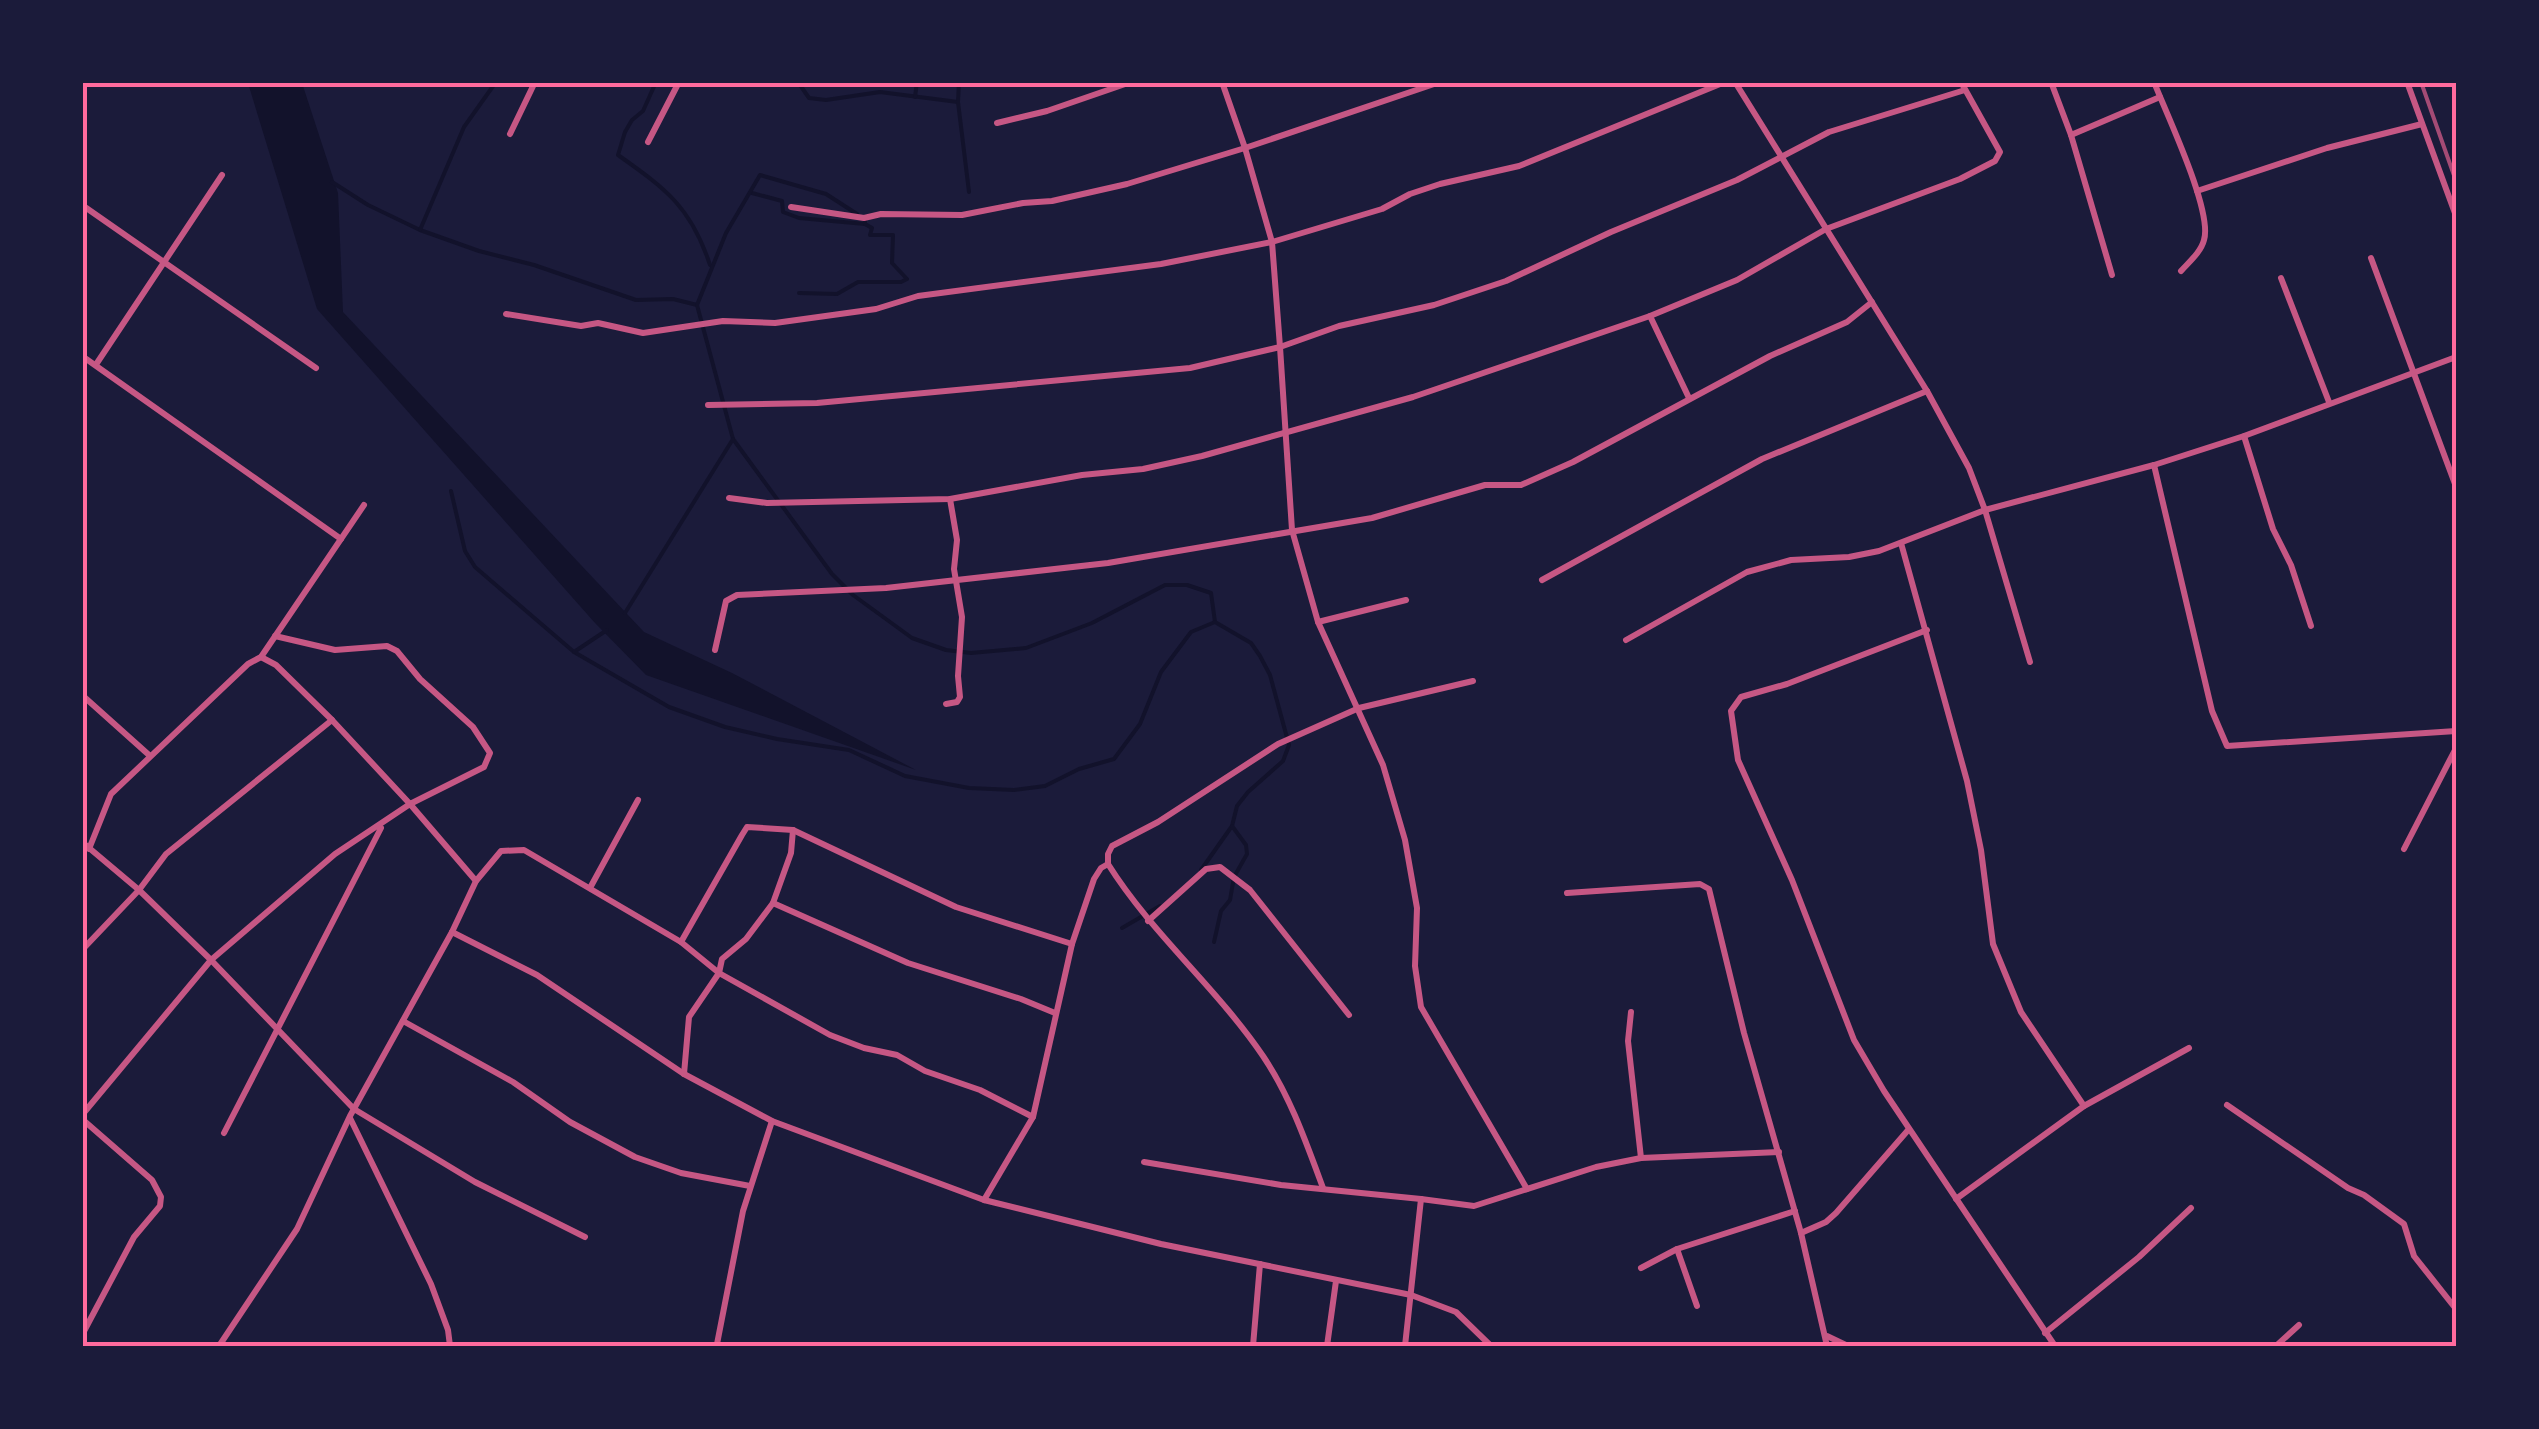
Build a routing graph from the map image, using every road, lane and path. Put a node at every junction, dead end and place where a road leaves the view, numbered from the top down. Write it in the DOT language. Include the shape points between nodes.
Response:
graph roads {
  1 [pos="535,82"];
  2 [pos="679,82"];
  3 [pos="1131,82"];
  4 [pos="1222,82"];
  5 [pos="1440,82"];
  6 [pos="1725,82"];
  7 [pos="1735,82"];
  8 [pos="2051,82"];
  9 [pos="2154,82"];
  10 [pos="2407,82"];
  11 [pos="1963,86"];
  12 [pos="2160,97"];
  13 [pos="997,123"];
  14 [pos="2422,124"];
  15 [pos="510,134"];
  16 [pos="2071,135"];
  17 [pos="648,142"];
  18 [pos="1245,148"];
  19 [pos="1780,159"];
  20 [pos="222,175"];
  21 [pos="2198,190"];
  22 [pos="82,205"];
  23 [pos="791,208"];
  24 [pos="2456,216"];
  25 [pos="1826,228"];
  26 [pos="1272,242"];
  27 [pos="2371,258"];
  28 [pos="163,261"];
  29 [pos="2181,271"];
  30 [pos="2112,275"];
  31 [pos="2281,278"];
  32 [pos="1872,302"];
  33 [pos="506,314"];
  34 [pos="1650,316"];
  35 [pos="1280,347"];
  36 [pos="82,356"];
  37 [pos="2456,356"];
  38 [pos="97,363"];
  39 [pos="316,368"];
  40 [pos="2414,371"];
  41 [pos="1927,391"];
  42 [pos="1688,398"];
  43 [pos="2329,402"];
  44 [pos="708,405"];
  45 [pos="1286,432"];
  46 [pos="2244,436"];
  47 [pos="2154,465"];
  48 [pos="2455,484"];
  49 [pos="728,498"];
  50 [pos="950,499"];
  51 [pos="364,504"];
  52 [pos="1986,510"];
  53 [pos="1292,530"];
  54 [pos="341,538"];
  55 [pos="1901,543"];
  56 [pos="956,578"];
  57 [pos="1542,580"];
  58 [pos="1406,600"];
  59 [pos="1318,622"];
  60 [pos="2311,626"];
  61 [pos="1927,630"];
  62 [pos="276,636"];
  63 [pos="1626,640"];
  64 [pos="715,650"];
  65 [pos="262,657"];
  66 [pos="2030,662"];
  67 [pos="1473,681"];
  68 [pos="82,696"];
  69 [pos="946,704"];
  70 [pos="1359,708"];
  71 [pos="332,720"];
  72 [pos="2456,732"];
  73 [pos="2456,748"];
  74 [pos="149,755"];
  75 [pos="638,800"];
  76 [pos="410,804"];
  77 [pos="382,824"];
  78 [pos="793,830"];
  79 [pos="86,846"];
  80 [pos="2404,850"];
  81 [pos="1108,864"];
  82 [pos="476,882"];
  83 [pos="590,888"];
  84 [pos="139,890"];
  85 [pos="1567,893"];
  86 [pos="773,904"];
  87 [pos="1148,920"];
  88 [pos="452,932"];
  89 [pos="681,942"];
  90 [pos="1072,944"];
  91 [pos="82,950"];
  92 [pos="210,960"];
  93 [pos="719,972"];
  94 [pos="1631,1012"];
  95 [pos="1055,1013"];
  96 [pos="1349,1015"];
  97 [pos="403,1021"];
  98 [pos="278,1028"];
  99 [pos="2189,1048"];
  100 [pos="684,1074"];
  101 [pos="2227,1105"];
  102 [pos="2084,1106"];
  103 [pos="352,1112"];
  104 [pos="82,1117"];
  105 [pos="1033,1117"];
  106 [pos="772,1121"];
  107 [pos="1910,1129"];
  108 [pos="224,1134"];
  109 [pos="1780,1152"];
  110 [pos="1640,1158"];
  111 [pos="1144,1162"];
  112 [pos="750,1186"];
  113 [pos="1323,1188"];
  114 [pos="1527,1189"];
  115 [pos="1421,1199"];
  116 [pos="984,1200"];
  117 [pos="1956,1200"];
  118 [pos="2191,1208"];
  119 [pos="1795,1210"];
  120 [pos="1801,1233"];
  121 [pos="585,1237"];
  122 [pos="1677,1249"];
  123 [pos="1260,1264"];
  124 [pos="1641,1268"];
  125 [pos="1336,1281"];
  126 [pos="1411,1295"];
  127 [pos="1697,1306"];
  128 [pos="2456,1309"];
  129 [pos="2299,1325"];
  130 [pos="2045,1332"];
  131 [pos="82,1335"];
  132 [pos="1826,1335"];
  133 [pos="717,1344"];
  134 [pos="219,1346"];
  135 [pos="450,1346"];
  136 [pos="1254,1346"];
  137 [pos="1327,1346"];
  138 [pos="1405,1346"];
  139 [pos="1491,1346"];
  140 [pos="1827,1346"];
  141 [pos="1848,1346"];
  142 [pos="2055,1346"];
  143 [pos="2276,1346"];
  1 -- 15 [label="street"];
  2 -- 17 [label="street"];
  3 -- 13 [label="street"];
  4 -- 18 [label="street"];
  5 -- 18 [label="street"];
  6 -- 26 [label="street" via="1519,166 1440,184"];
  7 -- 19 [label="street"];
  8 -- 16 [label="street"];
  9 -- 12 [label="street"];
  10 -- 14 [label="street"];
  11 -- 19 [label="street" via="1829,132"];
  11 -- 25 [label="street" via="2000,152 1995,161"];
  12 -- 16 [label="street"];
  12 -- 21 [label="street"];
  14 -- 21 [label="street"];
  14 -- 24 [label="street"];
  16 -- 30 [label="street"];
  18 -- 23 [label="street" via="1127,184 983,212 864,218"];
  18 -- 26 [label="street"];
  19 -- 25 [label="street"];
  19 -- 35 [label="street" via="1506,281"];
  20 -- 28 [label="street"];
  21 -- 29 [label="street" via="2206,233"];
  22 -- 28 [label="street"];
  25 -- 32 [label="street"];
  25 -- 34 [label="street" via="1738,280"];
  26 -- 33 [label="street" via="775,324 708,322 643,333"];
  26 -- 35 [label="street"];
  27 -- 40 [label="street"];
  28 -- 38 [label="street"];
  28 -- 39 [label="street"];
  31 -- 43 [label="street"];
  32 -- 41 [label="street"];
  32 -- 42 [label="street" via="1848,322"];
  34 -- 42 [label="street"];
  34 -- 45 [label="street" via="1414,397"];
  35 -- 44 [label="street" via="1190,368 817,403"];
  35 -- 45 [label="street"];
  36 -- 38 [label="street"];
  37 -- 40 [label="street"];
  38 -- 54 [label="street"];
  40 -- 43 [label="street"];
  40 -- 48 [label="street"];
  41 -- 52 [label="street"];
  41 -- 57 [label="street" via="1762,459"];
  42 -- 53 [label="street" via="1520,486 1484,485 1372,518"];
  43 -- 46 [label="street"];
  45 -- 50 [label="street" via="1143,469"];
  45 -- 53 [label="street"];
  46 -- 47 [label="street"];
  46 -- 60 [label="street"];
  47 -- 52 [label="street"];
  47 -- 72 [label="street" via="2212,711 2228,746"];
  49 -- 50 [label="street"];
  50 -- 56 [label="street"];
  51 -- 54 [label="street"];
  52 -- 55 [label="street"];
  52 -- 66 [label="street"];
  53 -- 56 [label="street" via="1108,563"];
  53 -- 59 [label="street"];
  54 -- 62 [label="street"];
  55 -- 61 [label="street"];
  55 -- 63 [label="street" via="1748,572"];
  56 -- 64 [label="street" via="730,597"];
  56 -- 69 [label="street" via="960,697"];
  58 -- 59 [label="street"];
  59 -- 70 [label="street"];
  61 -- 102 [label="street" via="1967,781 1997,956 2021,1012"];
  61 -- 107 [label="street" via="1740,697 1731,712 1738,760 1854,1040"];
  62 -- 65 [label="street"];
  62 -- 76 [label="street" via="335,650 386,646 473,728 490,753 484,767"];
  65 -- 71 [label="street"];
  65 -- 74 [label="street"];
  67 -- 70 [label="street"];
  68 -- 74 [label="street"];
  70 -- 81 [label="street" via="1278,744 1112,846"];
  70 -- 114 [label="street" via="1405,840 1417,908 1421,1007"];
  71 -- 76 [label="street"];
  71 -- 84 [label="street" via="166,854"];
  73 -- 80 [label="street"];
  74 -- 79 [label="street" via="111,794"];
  75 -- 83 [label="street"];
  76 -- 77 [label="street"];
  76 -- 82 [label="street"];
  77 -- 92 [label="street" via="335,854"];
  77 -- 98 [label="street"];
  78 -- 86 [label="street"];
  78 -- 89 [label="street" via="747,827"];
  78 -- 90 [label="street" via="956,908"];
  79 -- 84 [label="street"];
  81 -- 87 [label="street"];
  81 -- 90 [label="street" via="1094,878"];
  82 -- 83 [label="street" via="501,851 512,849"];
  82 -- 88 [label="street"];
  83 -- 89 [label="street"];
  84 -- 91 [label="street"];
  84 -- 92 [label="street"];
  85 -- 109 [label="street" via="1700,884 1709,889"];
  86 -- 93 [label="street" via="722,960"];
  86 -- 95 [label="street" via="908,962"];
  87 -- 96 [label="street" via="1206,869 1220,867 1250,890"];
  87 -- 113 [label="street" via="1263,1056 1296,1115"];
  88 -- 97 [label="street"];
  88 -- 100 [label="street" via="537,976"];
  89 -- 93 [label="street"];
  90 -- 95 [label="street"];
  92 -- 98 [label="street"];
  92 -- 104 [label="street"];
  93 -- 100 [label="street" via="689,1017"];
  93 -- 105 [label="street" via="830,1035 897,1056"];
  94 -- 110 [label="street"];
  95 -- 105 [label="street"];
  97 -- 103 [label="street"];
  97 -- 112 [label="street" via="636,1157"];
  98 -- 103 [label="street"];
  98 -- 108 [label="street"];
  99 -- 102 [label="street"];
  100 -- 106 [label="street"];
  101 -- 128 [label="street" via="2398,1218 2414,1256"];
  102 -- 117 [label="street"];
  103 -- 121 [label="street"];
  103 -- 134 [label="street" via="298,1229"];
  103 -- 135 [label="street" via="431,1284"];
  104 -- 131 [label="street" via="152,1180 161,1197"];
  105 -- 116 [label="street"];
  106 -- 112 [label="street"];
  106 -- 116 [label="street"];
  107 -- 117 [label="street"];
  107 -- 120 [label="street" via="1836,1214"];
  109 -- 110 [label="street"];
  109 -- 119 [label="street"];
  110 -- 114 [label="street"];
  111 -- 113 [label="street"];
  112 -- 133 [label="street"];
  113 -- 115 [label="street"];
  114 -- 115 [label="street" via="1474,1206"];
  115 -- 126 [label="street"];
  116 -- 123 [label="street"];
  117 -- 130 [label="street"];
  118 -- 130 [label="street" via="2140,1258"];
  119 -- 120 [label="street"];
  119 -- 122 [label="street"];
  120 -- 132 [label="street"];
  122 -- 124 [label="street"];
  122 -- 127 [label="street"];
  123 -- 125 [label="street"];
  123 -- 136 [label="street"];
  125 -- 126 [label="street"];
  125 -- 137 [label="street"];
  126 -- 138 [label="street"];
  126 -- 139 [label="street" via="1456,1312"];
  129 -- 143 [label="street"];
  130 -- 142 [label="street"];
  132 -- 140 [label="street"];
  132 -- 141 [label="street"];
}
